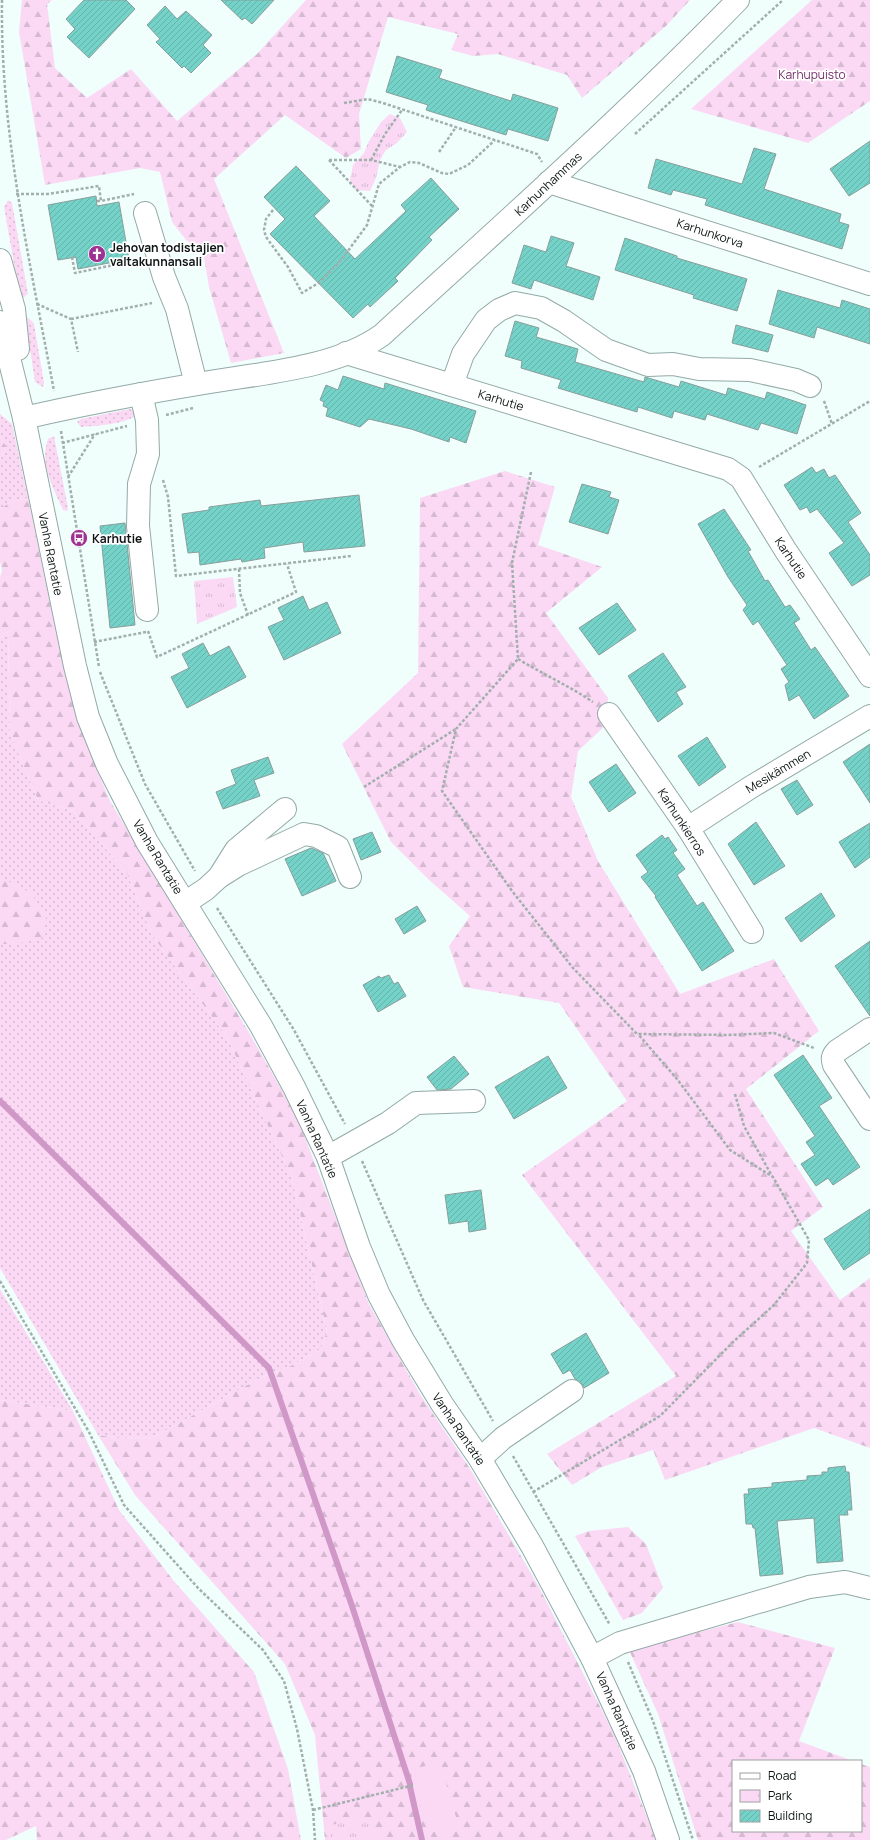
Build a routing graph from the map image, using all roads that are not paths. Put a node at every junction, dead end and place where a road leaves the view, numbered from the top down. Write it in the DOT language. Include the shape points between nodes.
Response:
graph roads {
  1 [pos="738,0"];
  2 [pos="549,182"];
  3 [pos="145,212"];
  4 [pos="0,260"];
  5 [pos="870,284"];
  6 [pos="0,322"];
  7 [pos="346,353"];
  8 [pos="196,384"];
  9 [pos="452,385"];
  10 [pos="810,386"];
  11 [pos="141,394"];
  12 [pos="24,418"];
  13 [pos="147,610"];
  14 [pos="870,676"];
  15 [pos="610,714"];
  16 [pos="870,716"];
  17 [pos="285,809"];
  18 [pos="688,828"];
  19 [pos="350,877"];
  20 [pos="212,883"];
  21 [pos="185,903"];
  22 [pos="752,932"];
  23 [pos="870,1029"];
  24 [pos="474,1101"];
  25 [pos="870,1119"];
  26 [pos="328,1157"];
  27 [pos="572,1391"];
  28 [pos="480,1459"];
  29 [pos="870,1588"];
  30 [pos="592,1658"];
  31 [pos="668,1840"];
  1 -- 2 [label="street, Karhunhammas" via="603,133"];
  2 -- 5 [label="street, Karhunkorva"];
  2 -- 7 [label="street, Karhunhammas" via="382,335 368,345"];
  3 -- 8 [label="street" via="177,309"];
  4 -- 12 [label="street, Vanha Rantatie" via="14,309"];
  6 -- 12 [label="street, Vanha Rantatie"];
  7 -- 8 [label="street" via="313,364"];
  7 -- 9 [label="street, Karhutie"];
  8 -- 11 [label="street"];
  9 -- 10 [label="street" via="463,354 486,320 499,310 515,303 541,308 606,350 648,365 673,364 699,369 750,370 796,380"];
  9 -- 14 [label="street, Karhutie" via="728,469 741,478 786,551"];
  11 -- 12 [label="street"];
  11 -- 13 [label="street" via="148,454 139,484 138,526"];
  12 -- 21 [label="street, Vanha Rantatie" via="63,611 88,718 107,764 147,842"];
  15 -- 18 [label="street, Karhunkierros"];
  16 -- 18 [label="street, Mesikämmen"];
  17 -- 20 [label="street" via="236,850"];
  18 -- 22 [label="street, Karhunkierros"];
  19 -- 20 [label="street" via="338,847 316,836 304,834 238,865"];
  20 -- 21 [label="street"];
  21 -- 26 [label="street, Vanha Rantatie" via="261,1026"];
  23 -- 25 [label="street" via="834,1055 834,1066"];
  24 -- 26 [label="street" via="416,1103 388,1124"];
  26 -- 28 [label="street, Vanha Rantatie" via="359,1247 379,1295 438,1398"];
  27 -- 28 [label="street" via="503,1438"];
  28 -- 30 [label="street, Vanha Rantatie" via="532,1546"];
  29 -- 30 [label="street" via="845,1582 809,1587 620,1643"];
  30 -- 31 [label="street, Vanha Rantatie" via="644,1771"];
}
